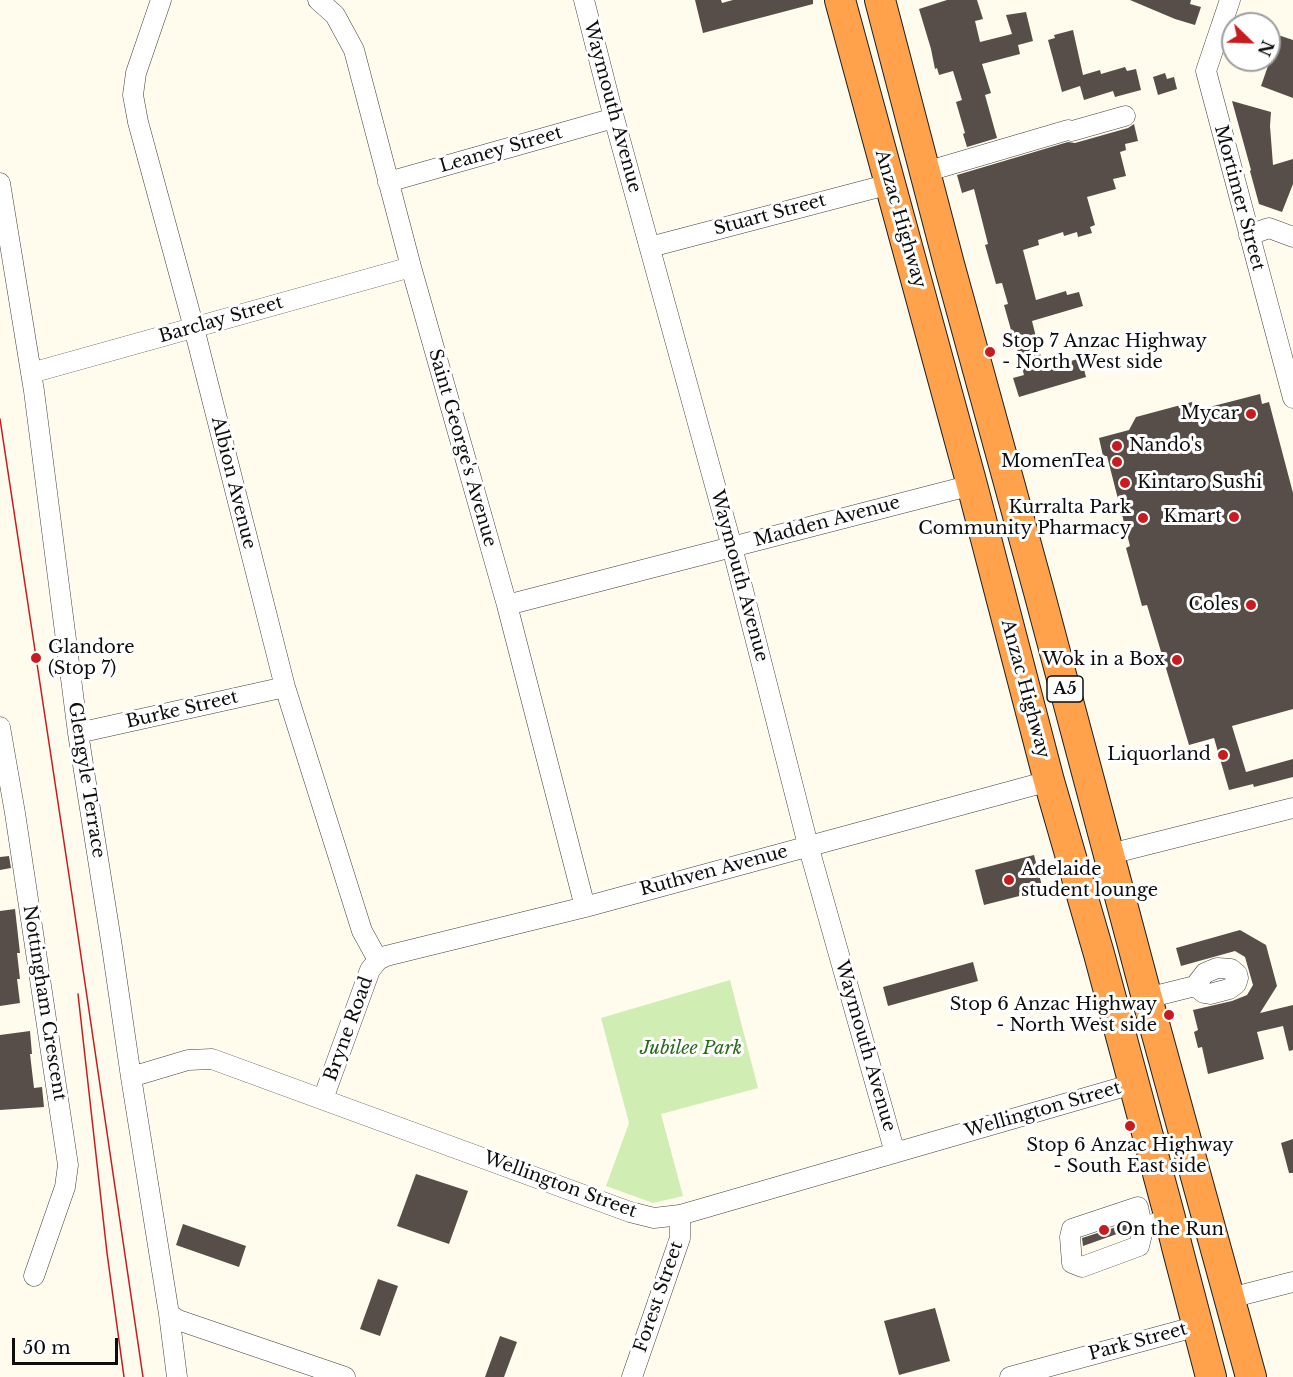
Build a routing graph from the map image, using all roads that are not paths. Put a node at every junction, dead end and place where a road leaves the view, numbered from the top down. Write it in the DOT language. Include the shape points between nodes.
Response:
graph roads {
  1 [pos="160,0"];
  2 [pos="318,0"];
  3 [pos="584,0"];
  4 [pos="840,0"];
  5 [pos="880,0"];
  6 [pos="1230,0"];
  7 [pos="892,45"];
  8 [pos="855,56"];
  9 [pos="1125,116"];
  10 [pos="614,118"];
  11 [pos="925,172"];
  12 [pos="388,182"];
  13 [pos="0,183"];
  14 [pos="890,184"];
  15 [pos="1249,235"];
  16 [pos="1293,237"];
  17 [pos="650,247"];
  18 [pos="949,264"];
  19 [pos="411,267"];
  20 [pos="921,296"];
  21 [pos="194,328"];
  22 [pos="31,373"];
  23 [pos="1293,398"];
  24 [pos="995,430"];
  25 [pos="972,485"];
  26 [pos="732,547"];
  27 [pos="507,605"];
  28 [pos="285,687"];
  29 [pos="0,727"];
  30 [pos="78,733"];
  31 [pos="1049,781"];
  32 [pos="1293,808"];
  33 [pos="8,816"];
  34 [pos="808,845"];
  35 [pos="1110,854"];
  36 [pos="585,907"];
  37 [pos="1133,943"];
  38 [pos="1099,954"];
  39 [pos="378,960"];
  40 [pos="1242,972"];
  41 [pos="1147,998"];
  42 [pos="131,1077"];
  43 [pos="1133,1084"];
  44 [pos="323,1099"];
  45 [pos="895,1153"];
  46 [pos="1193,1165"];
  47 [pos="1161,1185"];
  48 [pos="1205,1212"];
  49 [pos="680,1215"];
  50 [pos="1170,1218"];
  51 [pos="1143,1230"];
  52 [pos="1177,1247"];
  53 [pos="34,1276"];
  54 [pos="1293,1282"];
  55 [pos="1230,1298"];
  56 [pos="169,1314"];
  57 [pos="1198,1326"];
  58 [pos="177,1377"];
  59 [pos="345,1377"];
  60 [pos="632,1377"];
  61 [pos="1010,1377"];
  62 [pos="1211,1377"];
  63 [pos="1251,1377"];
  1 -- 21 [label="street, Albion Avenue" via="136,73 133,95"];
  2 -- 12 [label="street, Saint George's Avenue" via="336,15 354,50"];
  3 -- 10 [label="street, Waymouth Avenue"];
  4 -- 8 [label="highway, Anzac Highway / A5"];
  5 -- 7 [label="highway, Anzac Highway / A5"];
  6 -- 15 [label="street, Mortimer Street" via="1206,71"];
  7 -- 8 [label="highway"];
  7 -- 11 [label="highway, Anzac Highway / A5"];
  8 -- 14 [label="highway, Anzac Highway / A5"];
  9 -- 11 [label="street"];
  10 -- 12 [label="street, Leaney Street"];
  10 -- 17 [label="street, Waymouth Avenue"];
  11 -- 18 [label="highway, Anzac Highway / A5"];
  12 -- 19 [label="street, Saint George's Avenue"];
  13 -- 22 [label="street, Glengyle Terrace"];
  14 -- 17 [label="street, Stuart Street"];
  14 -- 20 [label="highway, Anzac Highway / A5"];
  15 -- 16 [label="street" via="1269,228"];
  15 -- 23 [label="street, Mortimer Street"];
  17 -- 26 [label="street, Waymouth Avenue"];
  18 -- 20 [label="highway" via="938,292"];
  18 -- 24 [label="highway, Anzac Highway / A5"];
  19 -- 21 [label="street, Barclay Street"];
  19 -- 27 [label="street, Saint George's Avenue"];
  20 -- 25 [label="highway, Anzac Highway / A5"];
  21 -- 22 [label="street, Barclay Street"];
  21 -- 28 [label="street, Albion Avenue"];
  22 -- 30 [label="street, Glengyle Terrace"];
  24 -- 25 [label="highway" via="982,445 980,472"];
  24 -- 35 [label="highway, Anzac Highway / A5"];
  25 -- 26 [label="street, Madden Avenue"];
  25 -- 31 [label="highway, Anzac Highway / A5"];
  26 -- 27 [label="street, Madden Avenue"];
  26 -- 34 [label="street, Waymouth Avenue"];
  27 -- 36 [label="street, Saint George's Avenue"];
  28 -- 30 [label="street, Burke Street"];
  28 -- 39 [label="street, Albion Avenue" via="362,931"];
  29 -- 33 [label="street, Nottingham Crescent"];
  30 -- 42 [label="street, Glengyle Terrace"];
  31 -- 34 [label="street, Ruthven Avenue"];
  31 -- 38 [label="highway, Anzac Highway / A5"];
  32 -- 35 [label="street"];
  33 -- 53 [label="street, Nottingham Crescent" via="68,1165 65,1187"];
  34 -- 36 [label="street, Ruthven Avenue"];
  34 -- 45 [label="street, Waymouth Avenue"];
  35 -- 37 [label="highway, Anzac Highway / A5"];
  36 -- 39 [label="street, Ruthven Avenue"];
  37 -- 38 [label="highway"];
  37 -- 41 [label="highway, Anzac Highway / A5"];
  38 -- 43 [label="highway, Anzac Highway / A5"];
  39 -- 44 [label="street, Bryne Road" via="370,970"];
  40 -- 41 [label="street" via="1229,989 1210,994 1195,986"];
  41 -- 46 [label="highway, Anzac Highway / A5"];
  42 -- 44 [label="street, Wellington Street" via="188,1060 212,1059"];
  42 -- 56 [label="street, Glengyle Terrace"];
  43 -- 45 [label="street, Wellington Street"];
  43 -- 47 [label="highway, Anzac Highway / A5"];
  44 -- 49 [label="street, Wellington Street" via="630,1212 654,1218"];
  45 -- 49 [label="street, Wellington Street"];
  46 -- 47 [label="highway" via="1184,1187 1172,1191"];
  46 -- 48 [label="highway, Anzac Highway / A5"];
  47 -- 50 [label="highway, Anzac Highway / A5"];
  48 -- 52 [label="highway" via="1194,1206 1186,1210"];
  48 -- 55 [label="highway, Anzac Highway / A5"];
  49 -- 60 [label="street, Forest Street" via="680,1238"];
  50 -- 51 [label="street"];
  50 -- 52 [label="highway, Anzac Highway / A5"];
  52 -- 57 [label="highway, Anzac Highway / A5"];
  54 -- 55 [label="street"];
  55 -- 63 [label="highway, Anzac Highway / A5"];
  56 -- 58 [label="street, Glengyle Terrace"];
  56 -- 59 [label="street"];
  57 -- 61 [label="street, Park Street"];
  57 -- 62 [label="highway, Anzac Highway / A5"];
}
